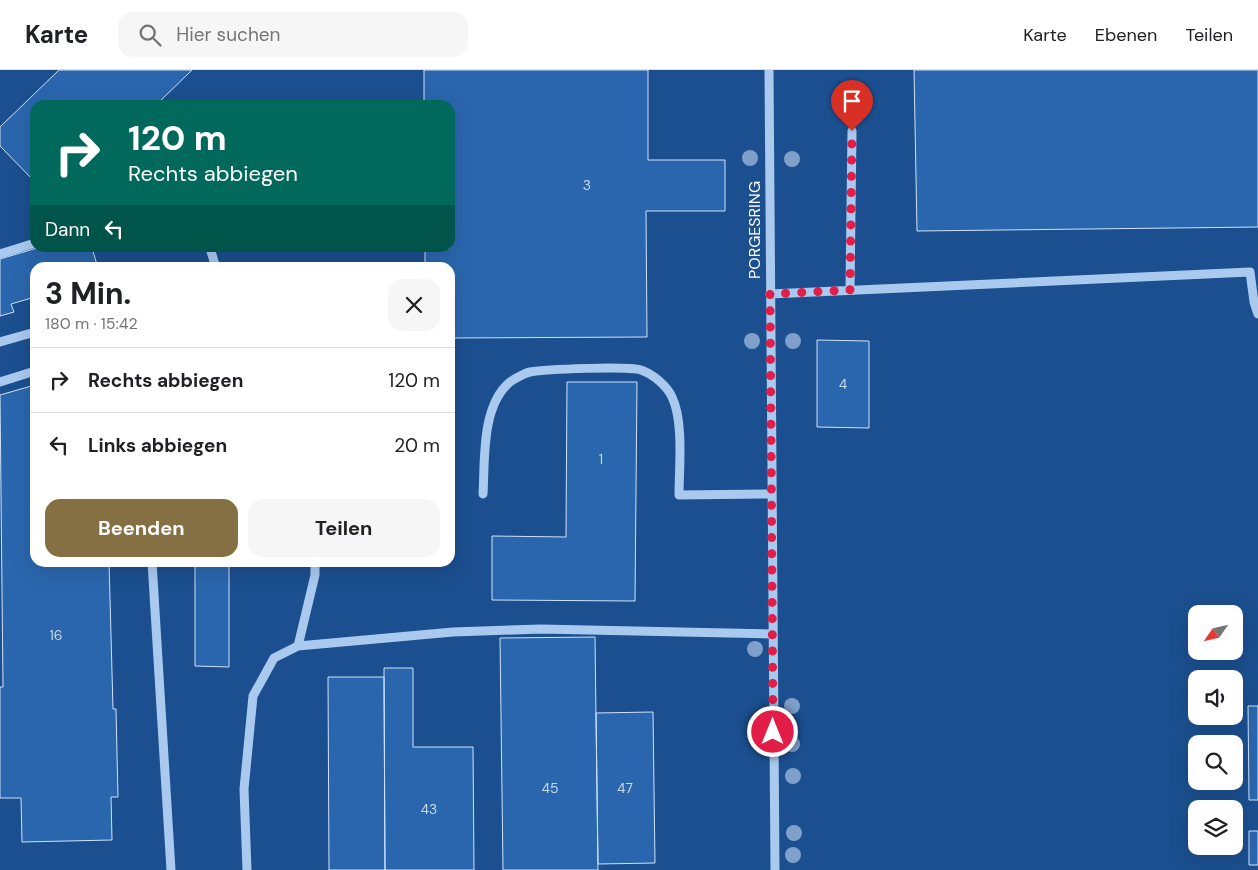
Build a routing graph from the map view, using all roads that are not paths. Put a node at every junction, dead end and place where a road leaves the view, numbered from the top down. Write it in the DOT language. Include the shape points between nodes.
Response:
graph roads {
  1 [pos="769,70"];
  2 [pos="852,131"];
  3 [pos="30,245"];
  4 [pos="0,254"];
  5 [pos="850,290"];
  6 [pos="770,294"];
  7 [pos="1258,314"];
  8 [pos="30,333"];
  9 [pos="0,342"];
  10 [pos="30,373"];
  11 [pos="0,382"];
  12 [pos="483,494"];
  13 [pos="772,494"];
  14 [pos="152,567"];
  15 [pos="315,567"];
  16 [pos="773,634"];
  17 [pos="298,646"];
  18 [pos="171,870"];
  19 [pos="247,870"];
  20 [pos="775,870"];
  1 -- 6 [label="street, PORGESRING"];
  2 -- 5 [label="street"];
  3 -- 4 [label="street"];
  5 -- 6 [label="street"];
  5 -- 7 [label="street" via="1250,272"];
  6 -- 13 [label="street, PORGESRING"];
  8 -- 9 [label="street"];
  10 -- 11 [label="street"];
  12 -- 13 [label="street" via="486,432 496,401 510,382 529,372 592,369 640,370 660,381 672,396 678,415 679,496"];
  13 -- 16 [label="street, PORGESRING"];
  14 -- 18 [label="street"];
  15 -- 17 [label="street"];
  16 -- 17 [label="street" via="541,629 453,632"];
  16 -- 20 [label="street, PORGESRING"];
  17 -- 19 [label="street" via="274,658 253,696 244,789"];
}
